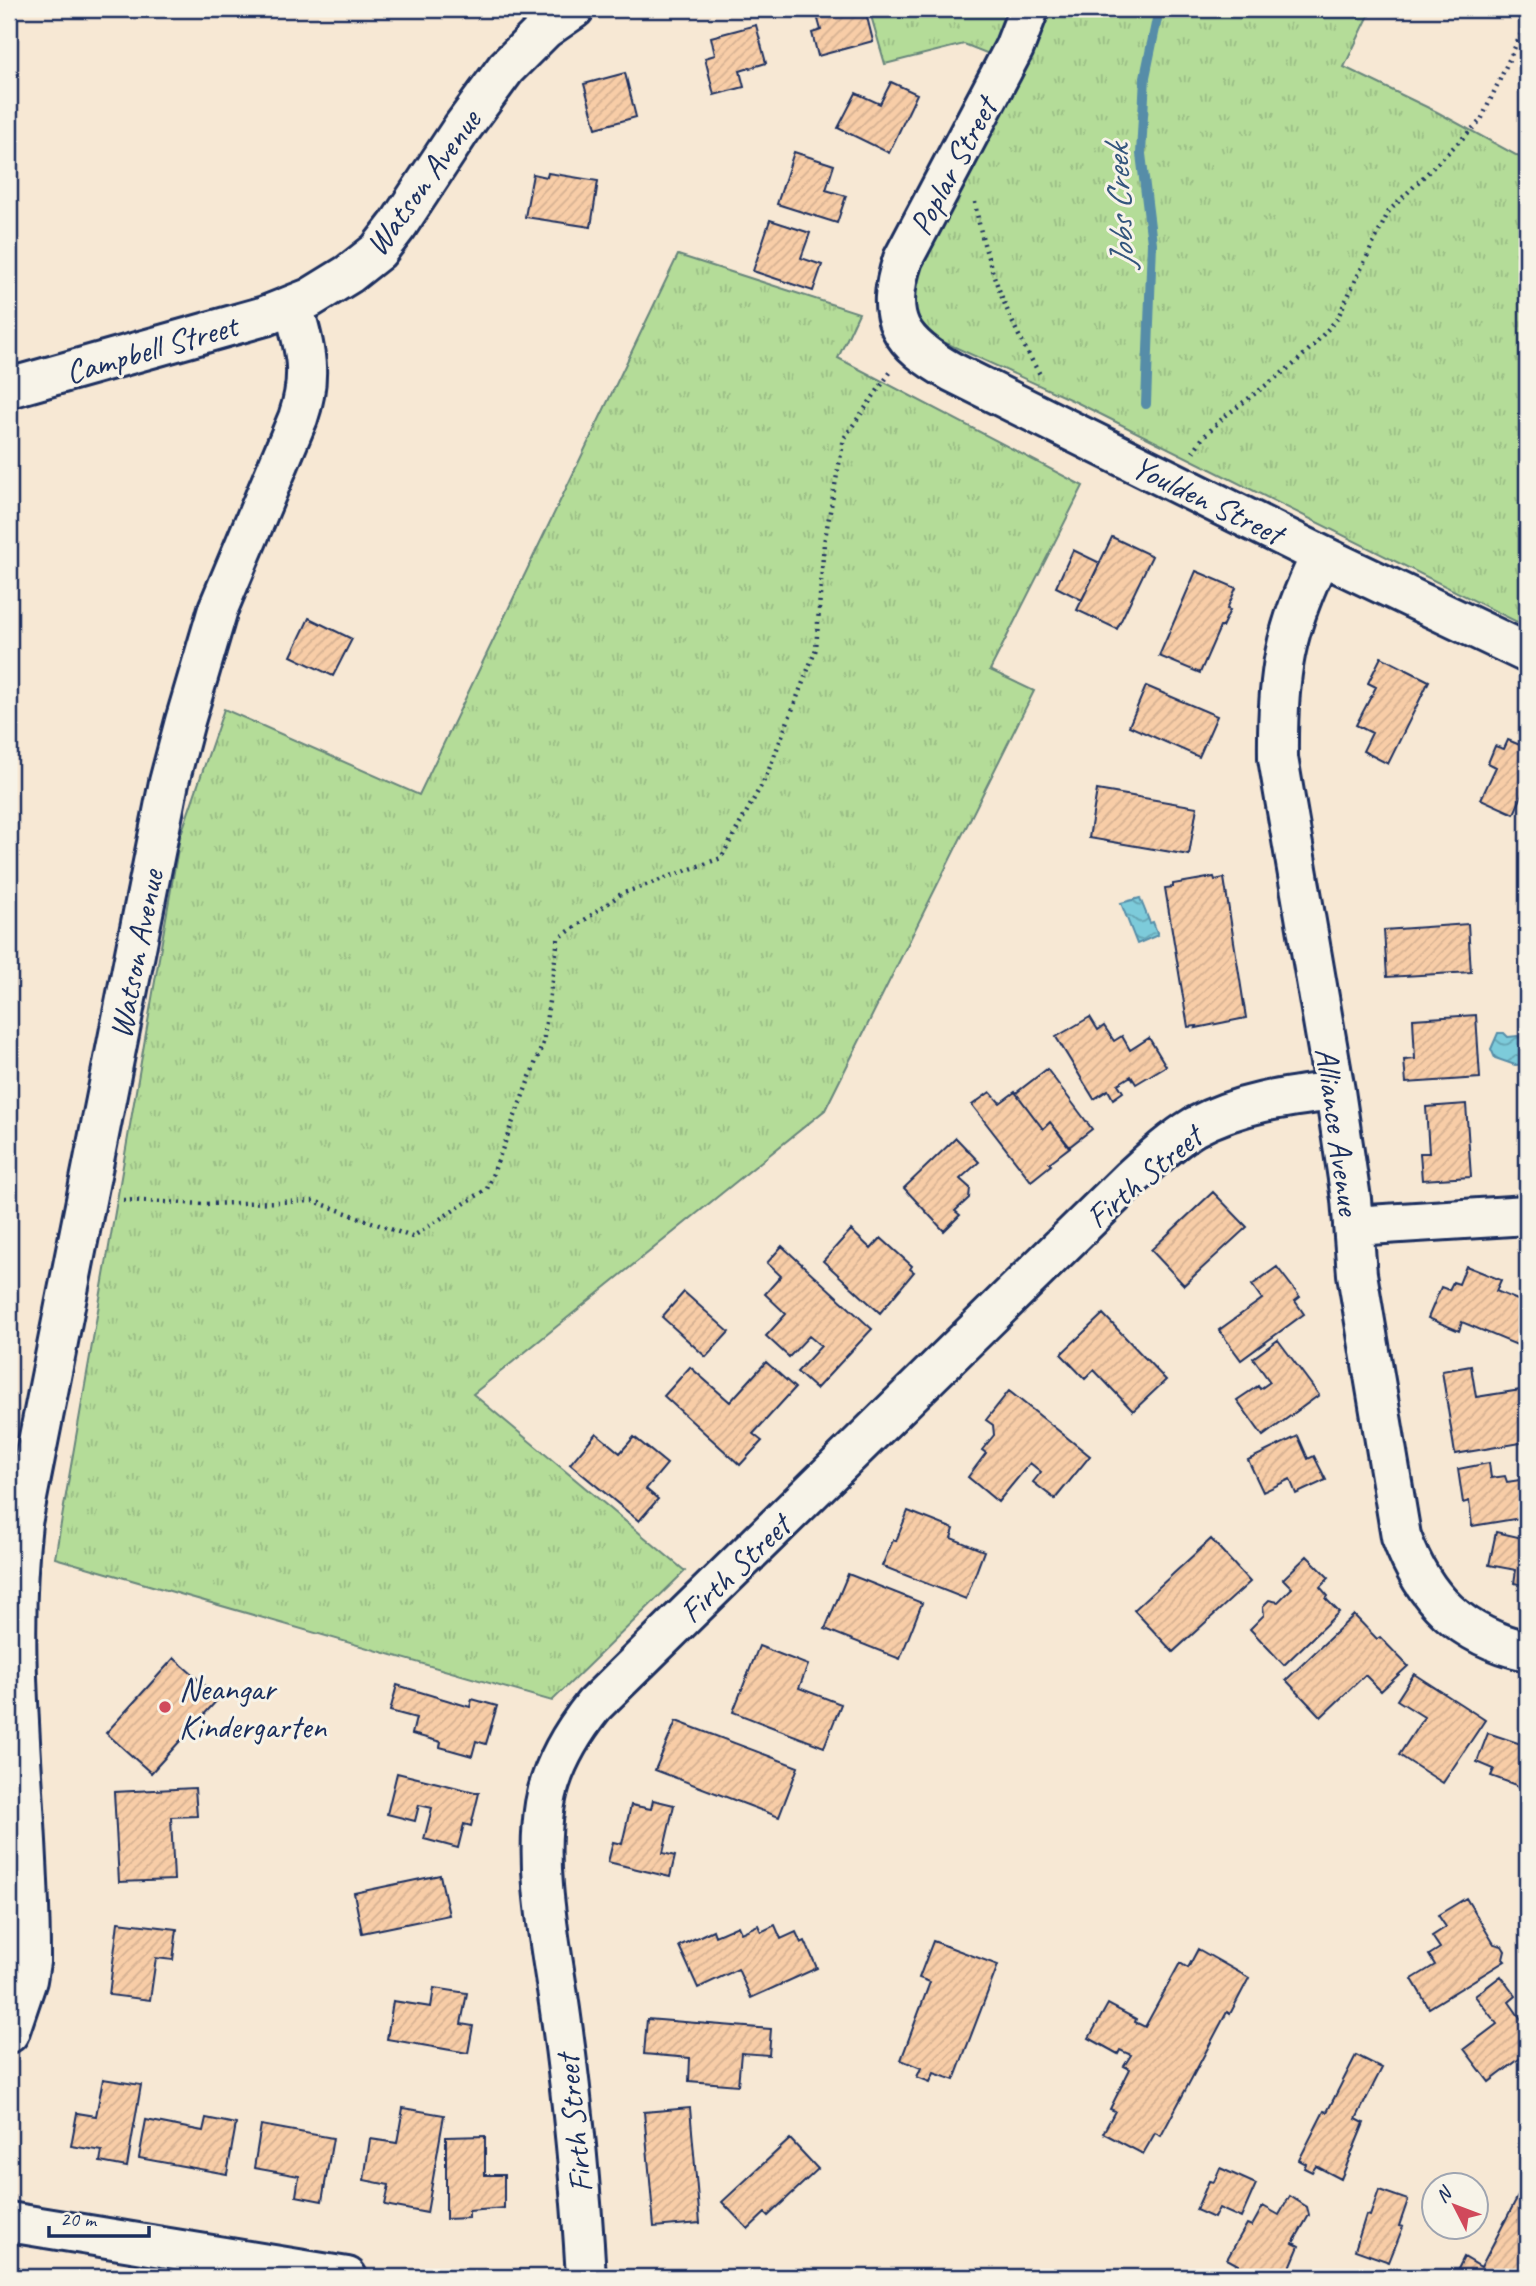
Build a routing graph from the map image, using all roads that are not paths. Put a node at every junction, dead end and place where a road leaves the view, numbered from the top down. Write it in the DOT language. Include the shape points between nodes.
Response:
graph roads {
  1 [pos="574,9"];
  2 [pos="1029,9"];
  3 [pos="293,305"];
  4 [pos="906,336"];
  5 [pos="9,388"];
  6 [pos="1321,555"];
  7 [pos="1527,653"];
  8 [pos="1335,1091"];
  9 [pos="1527,1215"];
  10 [pos="1353,1226"];
  11 [pos="1527,1651"];
  12 [pos="9,2033"];
  13 [pos="9,2222"];
  14 [pos="228,2268"];
  15 [pos="347,2277"];
  16 [pos="586,2277"];
  1 -- 3 [label="street, Watson Avenue" via="545,29 506,68 377,251 349,274"];
  2 -- 4 [label="street, Poplar Street" via="1014,48 904,259 895,307"];
  3 -- 5 [label="street, Campbell Street"];
  3 -- 12 [label="street, Watson Avenue" via="307,363 306,391 218,609 181,733 27,1494 18,1554 16,1639 30,1962"];
  4 -- 6 [label="street, Youlden Street" via="952,372"];
  6 -- 7 [label="street, Youlden Street"];
  6 -- 8 [label="street, Alliance Avenue" via="1296,609 1282,666 1278,758"];
  8 -- 10 [label="street, Alliance Avenue"];
  8 -- 16 [label="street, Firth Street" via="1235,1108 1165,1148 579,1724 553,1772 545,1801 541,1852 574,2114"];
  9 -- 10 [label="street"];
  10 -- 11 [label="street, Alliance Avenue" via="1362,1302 1408,1556 1432,1595 1462,1624"];
  13 -- 14 [label="street"];
  14 -- 15 [label="street"];
}
